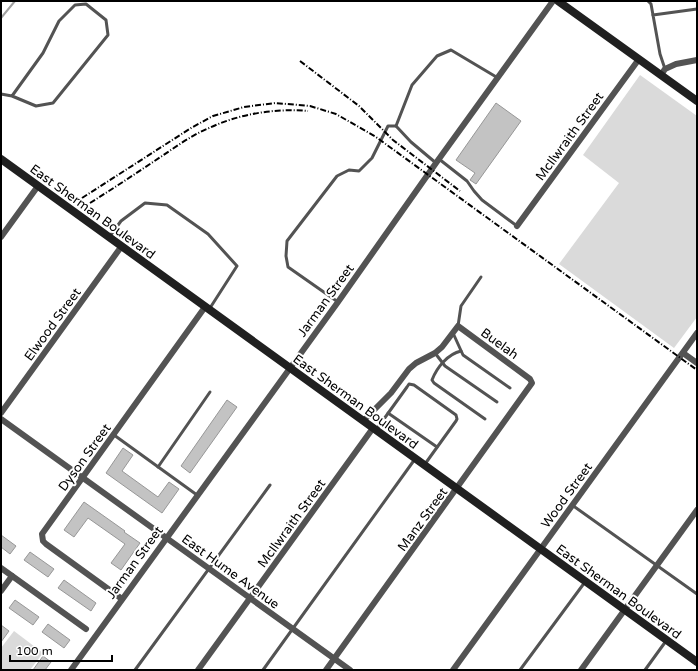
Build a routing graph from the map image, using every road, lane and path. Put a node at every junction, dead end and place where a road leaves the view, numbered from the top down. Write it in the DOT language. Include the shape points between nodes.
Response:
graph roads {
  1 [pos="553,1"];
  2 [pos="558,1"];
  3 [pos="648,1"];
  4 [pos="85,2"];
  5 [pos="697,9"];
  6 [pos="653,15"];
  7 [pos="639,59"];
  8 [pos="697,60"];
  9 [pos="663,72"];
  10 [pos="498,78"];
  11 [pos="1,94"];
  12 [pos="12,96"];
  13 [pos="697,101"];
  14 [pos="396,126"];
  15 [pos="1,159"];
  16 [pos="437,161"];
  17 [pos="38,186"];
  18 [pos="517,226"];
  19 [pos="1,236"];
  20 [pos="109,238"];
  21 [pos="121,246"];
  22 [pos="480,277"];
  23 [pos="338,302"];
  24 [pos="207,308"];
  25 [pos="458,326"];
  26 [pos="453,333"];
  27 [pos="697,333"];
  28 [pos="461,351"];
  29 [pos="435,353"];
  30 [pos="683,353"];
  31 [pos="443,363"];
  32 [pos="697,363"];
  33 [pos="289,368"];
  34 [pos="530,379"];
  35 [pos="510,388"];
  36 [pos="210,392"];
  37 [pos="497,402"];
  38 [pos="388,413"];
  39 [pos="1,414"];
  40 [pos="1,419"];
  41 [pos="485,419"];
  42 [pos="363,421"];
  43 [pos="374,429"];
  44 [pos="114,434"];
  45 [pos="437,447"];
  46 [pos="415,459"];
  47 [pos="424,465"];
  48 [pos="158,466"];
  49 [pos="82,478"];
  50 [pos="270,485"];
  51 [pos="457,489"];
  52 [pos="197,495"];
  53 [pos="572,505"];
  54 [pos="697,510"];
  55 [pos="166,538"];
  56 [pos="540,549"];
  57 [pos="657,566"];
  58 [pos="1,568"];
  59 [pos="209,569"];
  60 [pos="12,576"];
  61 [pos="585,582"];
  62 [pos="1,591"];
  63 [pos="697,594"];
  64 [pos="122,599"];
  65 [pos="250,599"];
  66 [pos="624,610"];
  67 [pos="86,629"];
  68 [pos="292,629"];
  69 [pos="666,640"];
  70 [pos="334,659"];
  71 [pos="697,662"];
  72 [pos="71,670"];
  73 [pos="135,670"];
  74 [pos="198,670"];
  75 [pos="263,670"];
  76 [pos="326,670"];
  77 [pos="350,670"];
  78 [pos="453,670"];
  79 [pos="520,670"];
  80 [pos="581,670"];
  81 [pos="645,670"];
  1 -- 10 [label="street, Jarman Street"];
  2 -- 7 [label="main road"];
  3 -- 6 [label="lane"];
  4 -- 12 [label="lane" via="75,5 59,21 44,53"];
  4 -- 12 [label="lane" via="106,20 108,35 53,103 36,106"];
  5 -- 6 [label="lane"];
  6 -- 9 [label="lane"];
  7 -- 9 [label="main road"];
  7 -- 18 [label="street, McIlwraith Street"];
  8 -- 9 [label="street" via="676,64"];
  9 -- 13 [label="main road"];
  10 -- 14 [label="lane" via="451,50 437,56 412,85"];
  10 -- 16 [label="street, Jarman Street"];
  11 -- 12 [label="lane"];
  14 -- 16 [label="lane" via="411,142"];
  14 -- 23 [label="lane" via="388,126 372,158 359,171 349,170 338,176 287,241 288,267"];
  15 -- 17 [label="main road, East Sherman Boulevard"];
  16 -- 18 [label="lane" via="467,181 482,200"];
  16 -- 23 [label="street, Jarman Street"];
  17 -- 19 [label="street"];
  17 -- 20 [label="main road, East Sherman Boulevard"];
  20 -- 21 [label="main road, East Sherman Boulevard"];
  20 -- 24 [label="lane" via="121,221 145,203 167,204 187,218 208,234 237,266"];
  21 -- 24 [label="main road, East Sherman Boulevard"];
  21 -- 39 [label="street, Elwood Street"];
  22 -- 25 [label="lane" via="461,306"];
  23 -- 33 [label="street, Jarman Street"];
  24 -- 33 [label="main road, East Sherman Boulevard"];
  24 -- 44 [label="street, Dyson Street"];
  25 -- 26 [label="street"];
  25 -- 34 [label="street, Buelah"];
  26 -- 28 [label="lane"];
  26 -- 29 [label="street"];
  27 -- 30 [label="street, Wood Street"];
  28 -- 31 [label="lane" via="448,356"];
  28 -- 35 [label="lane"];
  29 -- 31 [label="lane"];
  29 -- 42 [label="street" via="412,366 391,393"];
  30 -- 32 [label="street"];
  30 -- 53 [label="street, Wood Street"];
  31 -- 37 [label="lane"];
  31 -- 41 [label="lane" via="433,377 434,383"];
  33 -- 42 [label="main road, East Sherman Boulevard"];
  33 -- 52 [label="street, Jarman Street"];
  34 -- 51 [label="street, Manz Street" via="532,383"];
  36 -- 48 [label="lane"];
  38 -- 43 [label="lane"];
  38 -- 45 [label="lane"];
  38 -- 45 [label="lane" via="409,384 414,385 456,415 457,419"];
  40 -- 49 [label="street, East Hume Avenue"];
  42 -- 43 [label="main road, East Sherman Boulevard"];
  43 -- 46 [label="main road, East Sherman Boulevard"];
  43 -- 65 [label="street, McIlwraith Street"];
  44 -- 48 [label="lane"];
  44 -- 49 [label="street, Dyson Street"];
  45 -- 47 [label="lane"];
  46 -- 47 [label="main road, East Sherman Boulevard"];
  46 -- 68 [label="lane"];
  47 -- 51 [label="main road, East Sherman Boulevard"];
  48 -- 52 [label="lane"];
  49 -- 55 [label="street, East Hume Avenue"];
  49 -- 64 [label="street, Dyson Street" via="44,532 43,541"];
  50 -- 59 [label="lane"];
  51 -- 56 [label="main road, East Sherman Boulevard"];
  51 -- 70 [label="street, Manz Street"];
  52 -- 55 [label="street, Jarman Street"];
  53 -- 56 [label="street, Wood Street"];
  53 -- 57 [label="lane"];
  54 -- 57 [label="street"];
  55 -- 59 [label="street, East Hume Avenue"];
  55 -- 64 [label="street, Jarman Street"];
  56 -- 61 [label="main road, East Sherman Boulevard"];
  56 -- 78 [label="street, Wood Street"];
  57 -- 63 [label="lane"];
  57 -- 66 [label="street"];
  58 -- 60 [label="street"];
  59 -- 65 [label="street, East Hume Avenue"];
  59 -- 73 [label="lane"];
  60 -- 62 [label="street"];
  60 -- 67 [label="street"];
  61 -- 66 [label="main road, East Sherman Boulevard"];
  61 -- 79 [label="lane"];
  64 -- 72 [label="street, Jarman Street"];
  65 -- 68 [label="street, East Hume Avenue"];
  65 -- 74 [label="street, McIlwraith Street"];
  66 -- 69 [label="main road, East Sherman Boulevard"];
  66 -- 80 [label="street"];
  68 -- 70 [label="street, East Hume Avenue"];
  68 -- 75 [label="lane"];
  69 -- 71 [label="main road, East Sherman Boulevard"];
  69 -- 81 [label="lane"];
  70 -- 76 [label="street, Manz Street"];
  70 -- 77 [label="street, East Hume Avenue"];
}
